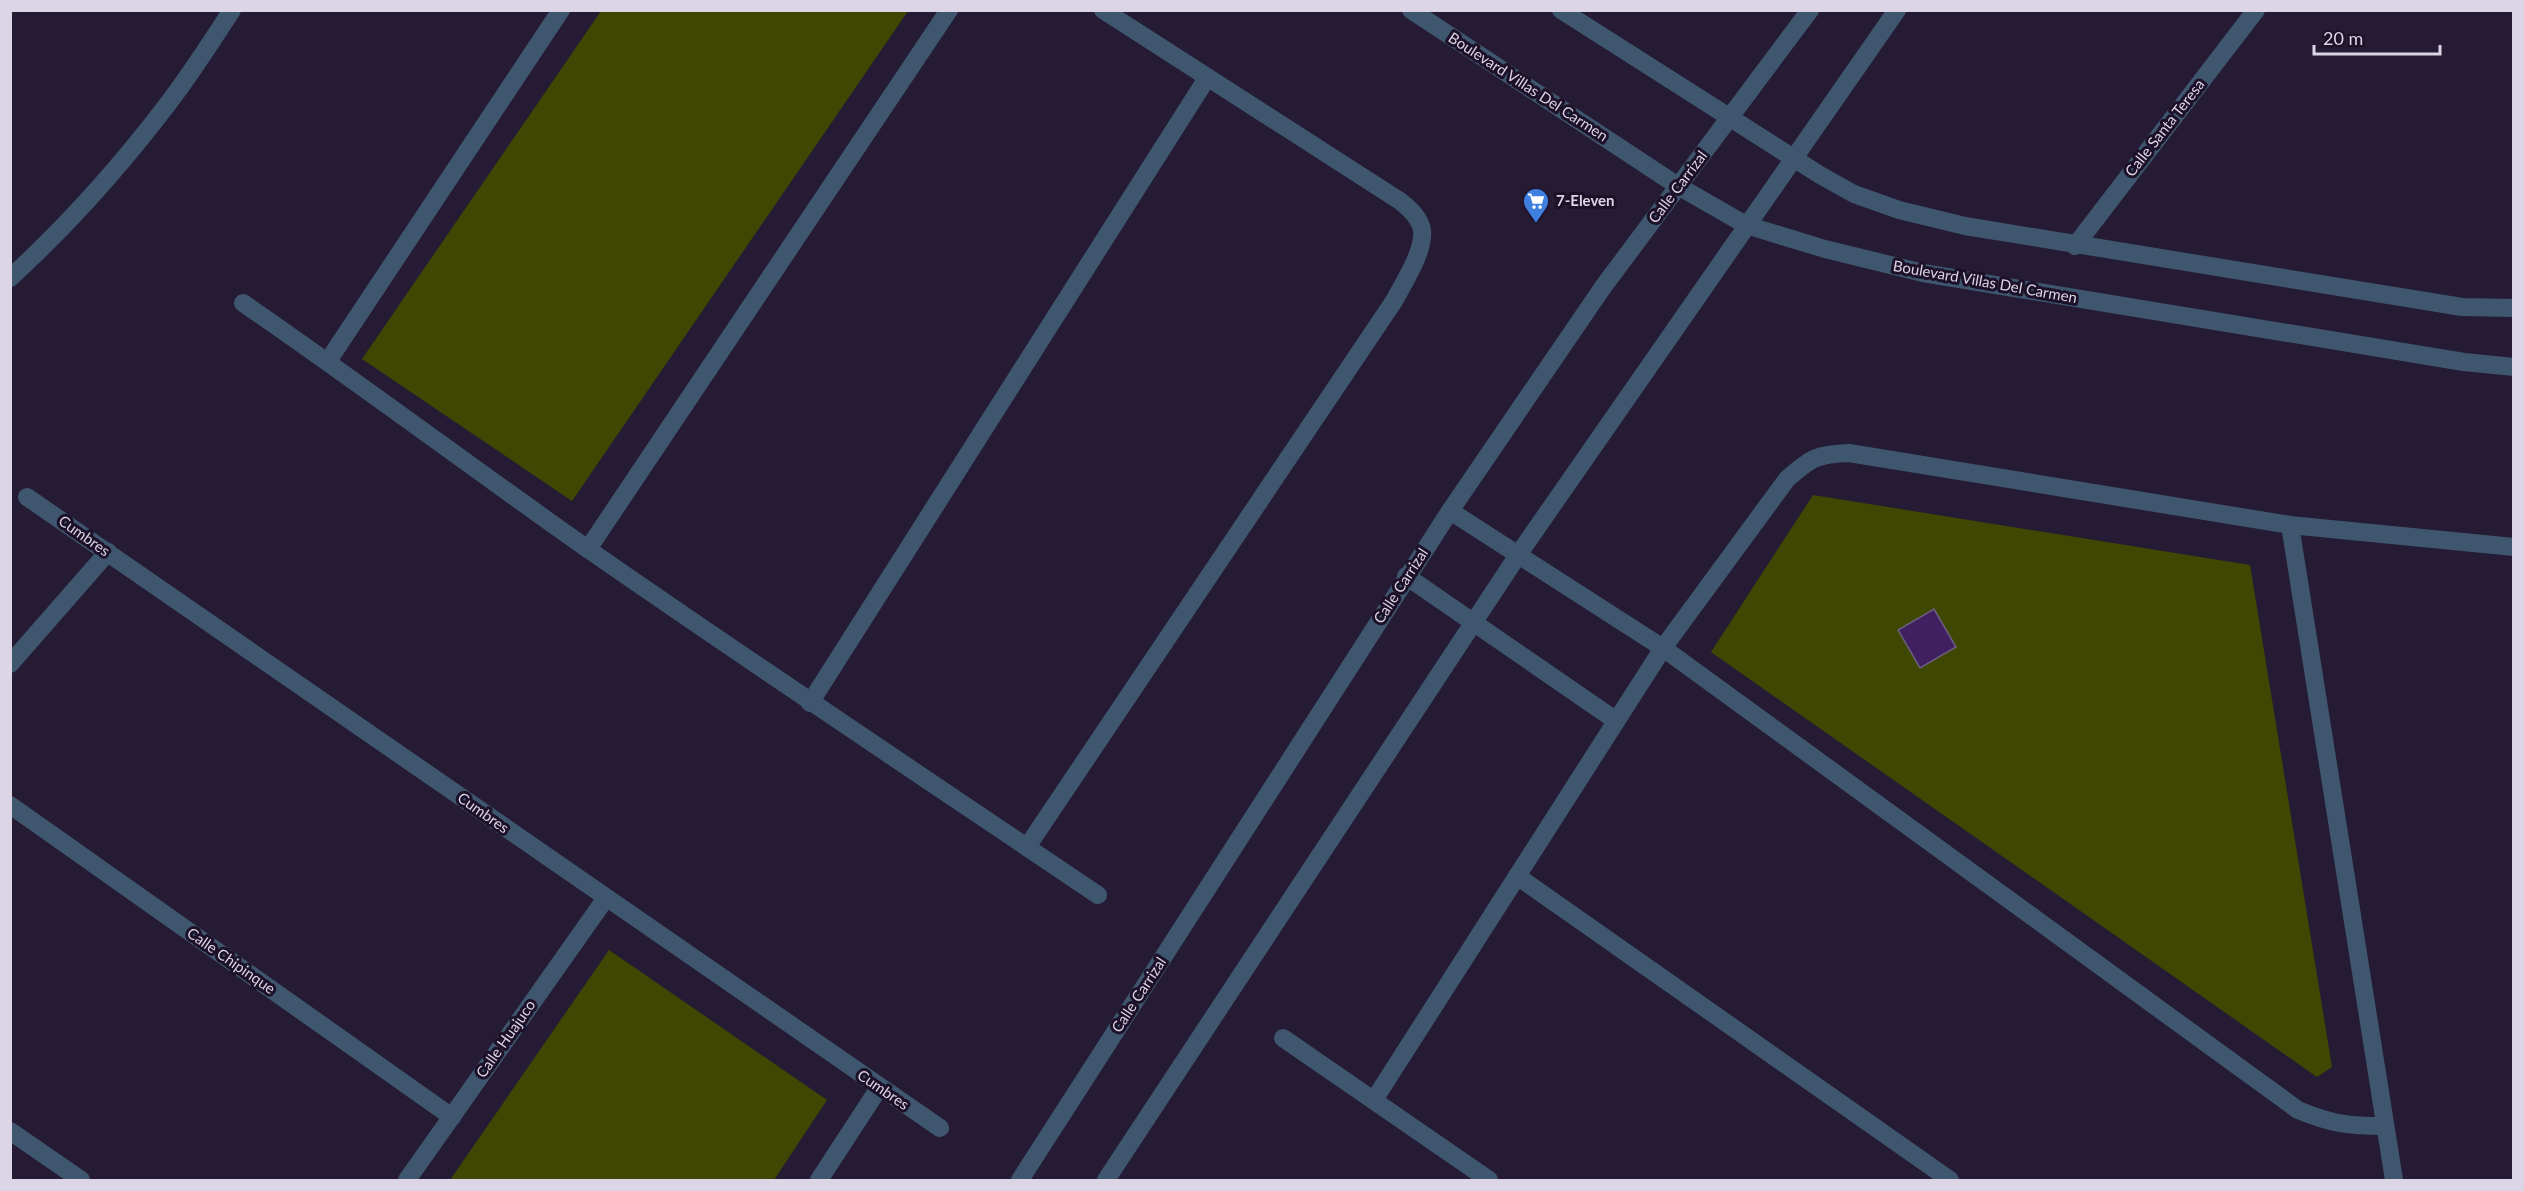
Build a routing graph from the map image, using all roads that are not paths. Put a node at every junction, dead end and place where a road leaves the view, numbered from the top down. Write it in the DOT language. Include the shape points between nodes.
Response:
graph roads {
  1 [pos="232,10"];
  2 [pos="561,10"];
  3 [pos="949,10"];
  4 [pos="1103,10"];
  5 [pos="1411,10"];
  6 [pos="1561,10"];
  7 [pos="1810,10"];
  8 [pos="1896,10"];
  9 [pos="2256,10"];
  10 [pos="1207,78"];
  11 [pos="1730,116"];
  12 [pos="1793,159"];
  13 [pos="1678,186"];
  14 [pos="1746,225"];
  15 [pos="2075,246"];
  16 [pos="10,278"];
  17 [pos="243,303"];
  18 [pos="2514,308"];
  19 [pos="328,361"];
  20 [pos="2514,367"];
  21 [pos="27,497"];
  22 [pos="1450,511"];
  23 [pos="2290,525"];
  24 [pos="2514,547"];
  25 [pos="588,549"];
  26 [pos="108,552"];
  27 [pos="1518,555"];
  28 [pos="1406,576"];
  29 [pos="1473,623"];
  30 [pos="1663,648"];
  31 [pos="10,664"];
  32 [pos="810,703"];
  33 [pos="1616,720"];
  34 [pos="10,805"];
  35 [pos="1027,847"];
  36 [pos="1516,876"];
  37 [pos="1098,895"];
  38 [pos="606,898"];
  39 [pos="1283,1038"];
  40 [pos="879,1088"];
  41 [pos="1374,1100"];
  42 [pos="452,1117"];
  43 [pos="2385,1126"];
  44 [pos="940,1128"];
  45 [pos="10,1131"];
  46 [pos="81,1180"];
  47 [pos="407,1180"];
  48 [pos="819,1180"];
  49 [pos="1020,1180"];
  50 [pos="1106,1180"];
  51 [pos="1489,1180"];
  52 [pos="1950,1180"];
  53 [pos="2394,1180"];
  1 -- 16 [label="street" via="170,101 81,207"];
  2 -- 19 [label="street"];
  3 -- 25 [label="street"];
  4 -- 10 [label="street"];
  5 -- 13 [label="street, Boulevard Villas Del Carmen"];
  6 -- 11 [label="street"];
  7 -- 11 [label="street, Calle Carrizal"];
  8 -- 12 [label="street"];
  9 -- 15 [label="street, Calle Santa Teresa"];
  10 -- 32 [label="street"];
  10 -- 35 [label="street" via="1400,201 1414,213 1422,228 1418,254 1394,301"];
  11 -- 12 [label="street"];
  11 -- 13 [label="street, Calle Carrizal"];
  12 -- 14 [label="street"];
  12 -- 15 [label="street" via="1854,194 1899,210"];
  13 -- 14 [label="street, Boulevard Villas Del Carmen"];
  13 -- 22 [label="street, Calle Carrizal" via="1603,287"];
  14 -- 20 [label="street, Boulevard Villas Del Carmen" via="1923,273"];
  14 -- 27 [label="street"];
  15 -- 18 [label="street" via="2462,307"];
  17 -- 19 [label="street"];
  19 -- 25 [label="street"];
  21 -- 26 [label="street, Cumbres"];
  22 -- 27 [label="street"];
  22 -- 28 [label="street, Calle Carrizal"];
  23 -- 24 [label="street"];
  23 -- 30 [label="street" via="1849,453 1824,454 1787,479"];
  23 -- 43 [label="street"];
  25 -- 32 [label="street"];
  26 -- 31 [label="street"];
  26 -- 38 [label="street, Cumbres"];
  27 -- 29 [label="street"];
  27 -- 30 [label="street"];
  28 -- 29 [label="street"];
  28 -- 49 [label="street, Calle Carrizal"];
  29 -- 33 [label="street"];
  29 -- 50 [label="street"];
  30 -- 33 [label="street"];
  30 -- 43 [label="street" via="2298,1110 2328,1122"];
  32 -- 35 [label="street"];
  33 -- 36 [label="street"];
  34 -- 42 [label="street, Calle Chipinque"];
  35 -- 37 [label="street"];
  36 -- 41 [label="street"];
  36 -- 52 [label="street"];
  38 -- 40 [label="street, Cumbres"];
  38 -- 42 [label="street, Calle Huajuco"];
  39 -- 41 [label="street"];
  40 -- 44 [label="street, Cumbres"];
  40 -- 48 [label="street"];
  41 -- 51 [label="street"];
  42 -- 47 [label="street, Calle Huajuco"];
  43 -- 53 [label="street"];
  45 -- 46 [label="street"];
}
